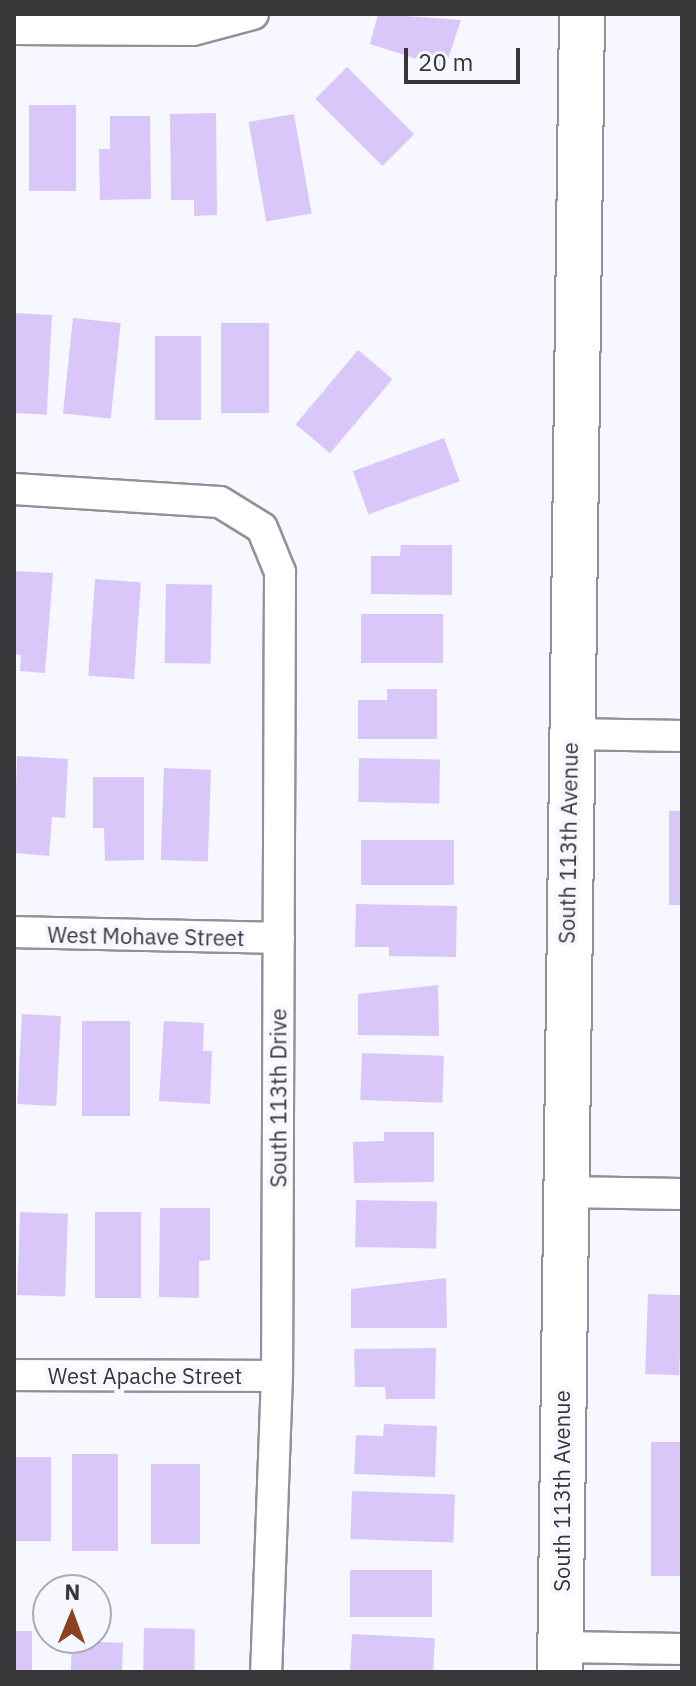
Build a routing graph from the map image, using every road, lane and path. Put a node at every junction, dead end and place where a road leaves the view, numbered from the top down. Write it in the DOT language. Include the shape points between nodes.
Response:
graph roads {
  1 [pos="253,14"];
  2 [pos="582,14"];
  3 [pos="14,29"];
  4 [pos="14,489"];
  5 [pos="569,734"];
  6 [pos="682,736"];
  7 [pos="14,932"];
  8 [pos="279,938"];
  9 [pos="564,1192"];
  10 [pos="682,1194"];
  11 [pos="14,1375"];
  12 [pos="277,1376"];
  13 [pos="682,1649"];
  14 [pos="561,1660"];
  15 [pos="266,1672"];
  1 -- 3 [label="street" via="193,30"];
  2 -- 5 [label="street, South 113th Avenue"];
  4 -- 8 [label="street, South 113th Drive" via="220,502 262,528 283,598"];
  5 -- 6 [label="street"];
  5 -- 9 [label="street, South 113th Avenue"];
  7 -- 8 [label="street, West Mohave Street"];
  8 -- 12 [label="street, South 113th Drive"];
  9 -- 10 [label="street"];
  9 -- 14 [label="street, South 113th Avenue"];
  11 -- 12 [label="street, West Apache Street"];
  12 -- 15 [label="street, South 113th Drive"];
  13 -- 14 [label="street"];
}
